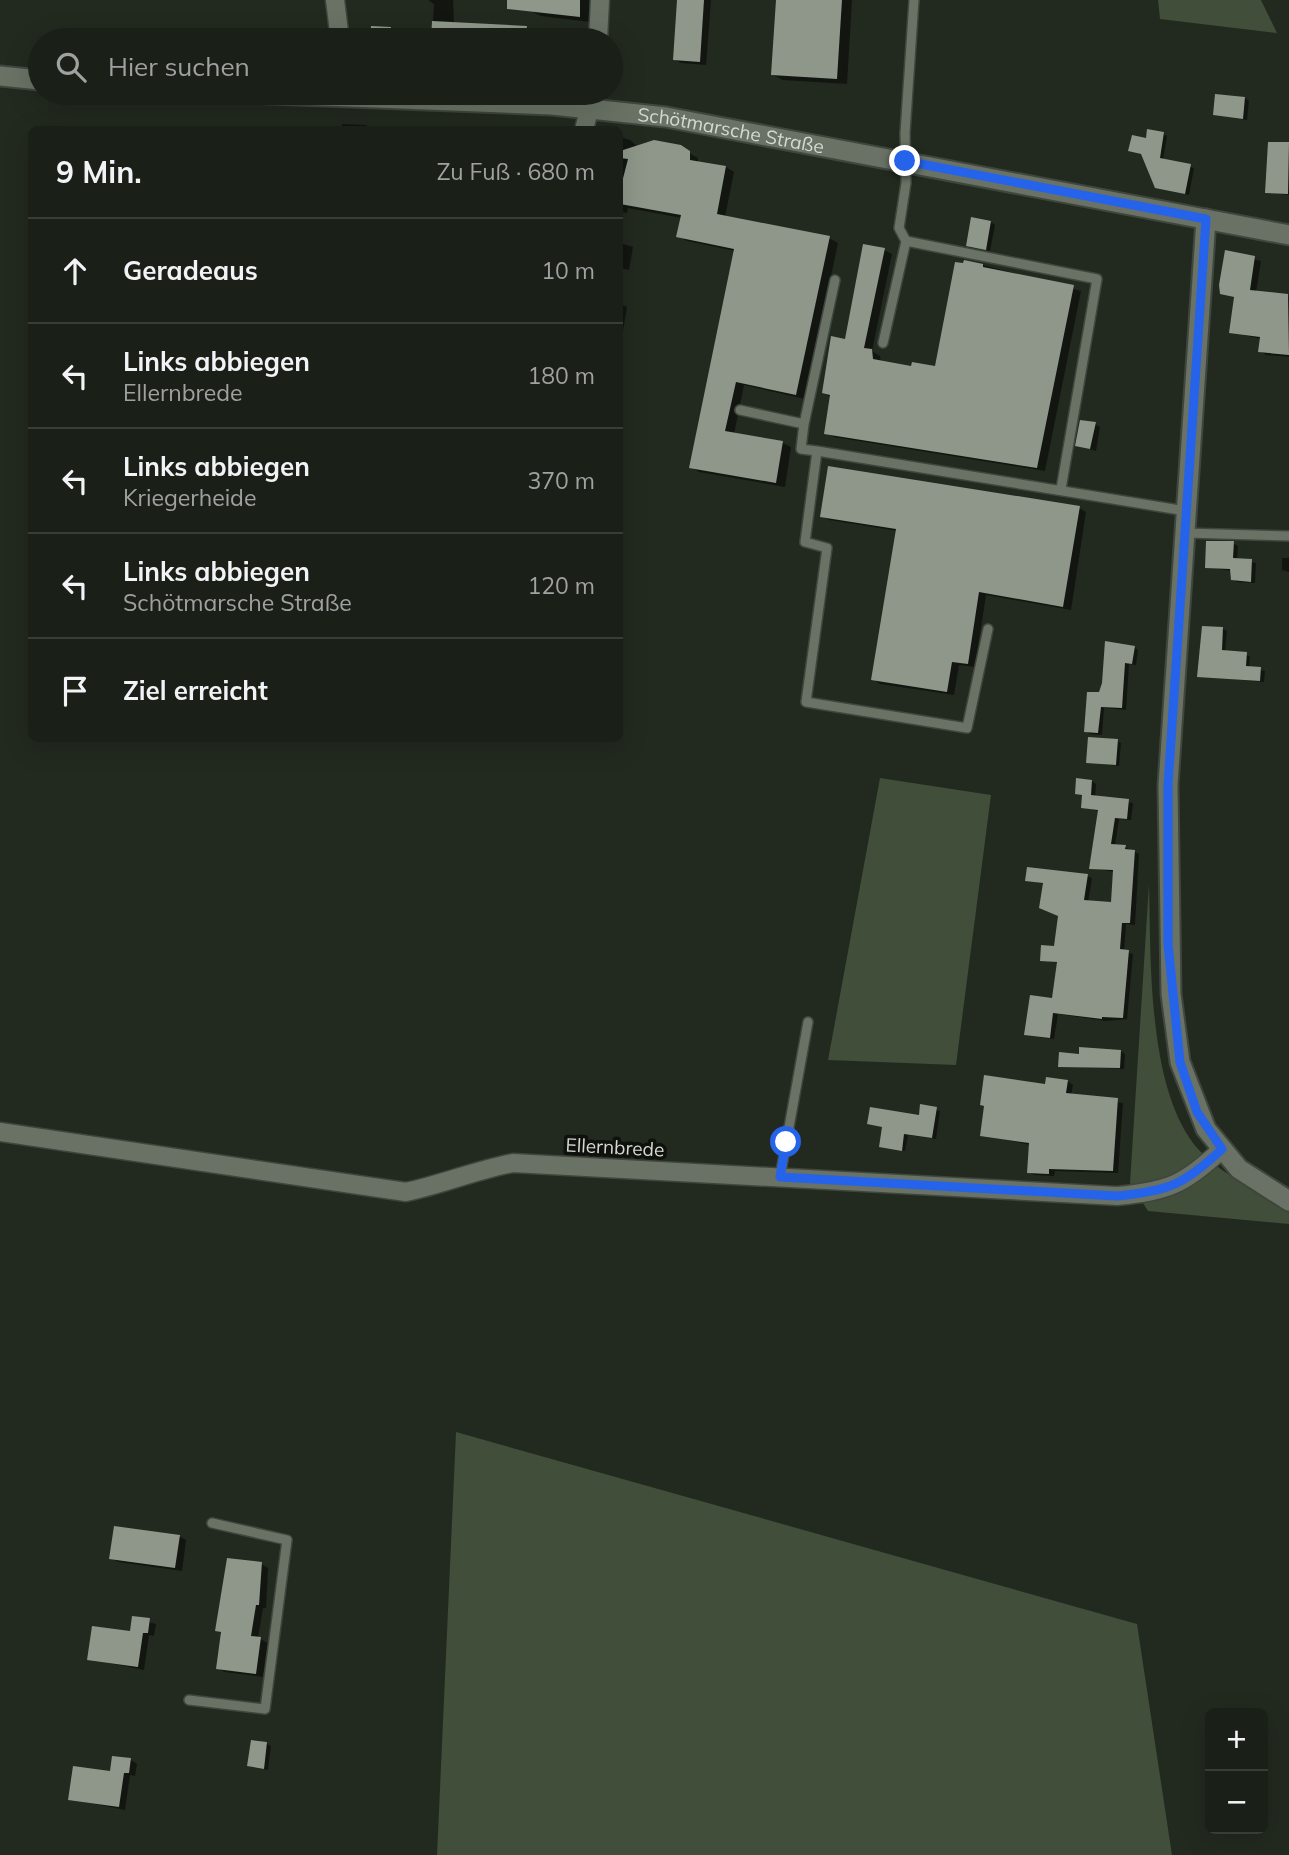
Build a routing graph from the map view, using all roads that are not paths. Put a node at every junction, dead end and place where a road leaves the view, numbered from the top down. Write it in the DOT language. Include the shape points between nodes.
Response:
graph roads {
  1 [pos="335,0"];
  2 [pos="600,0"];
  3 [pos="914,0"];
  4 [pos="338,28"];
  5 [pos="599,28"];
  6 [pos="0,76"];
  7 [pos="28,79"];
  8 [pos="591,105"];
  9 [pos="610,105"];
  10 [pos="585,126"];
  11 [pos="905,161"];
  12 [pos="1206,219"];
  13 [pos="1289,235"];
  14 [pos="906,241"];
  15 [pos="835,280"];
  16 [pos="883,343"];
  17 [pos="740,410"];
  18 [pos="804,424"];
  19 [pos="817,451"];
  20 [pos="1061,489"];
  21 [pos="1186,511"];
  22 [pos="1185,533"];
  23 [pos="1289,536"];
  24 [pos="988,629"];
  25 [pos="808,1022"];
  26 [pos="0,1132"];
  27 [pos="1222,1149"];
  28 [pos="780,1177"];
  29 [pos="1289,1201"];
  30 [pos="212,1523"];
  31 [pos="189,1700"];
  1 -- 4 [label="street"];
  2 -- 5 [label="street"];
  3 -- 11 [label="lane"];
  6 -- 7 [label="street"];
  8 -- 10 [label="street"];
  9 -- 11 [label="street, Schötmarsche Straße"];
  11 -- 12 [label="street, Schötmarsche Straße"];
  11 -- 14 [label="lane" via="898,228"];
  12 -- 13 [label="street, Schötmarsche Straße"];
  12 -- 21 [label="street"];
  14 -- 16 [label="lane"];
  14 -- 20 [label="lane" via="1097,279"];
  15 -- 18 [label="lane"];
  17 -- 18 [label="lane"];
  18 -- 19 [label="lane" via="801,449"];
  19 -- 20 [label="lane"];
  19 -- 24 [label="lane" via="805,542 827,548 806,702 967,728"];
  20 -- 21 [label="lane"];
  21 -- 22 [label="street"];
  22 -- 23 [label="lane"];
  22 -- 27 [label="street" via="1168,785 1170,978 1175,1037 1186,1084 1206,1129"];
  25 -- 28 [label="lane"];
  26 -- 28 [label="street, Ellernbrede" via="406,1192 513,1163"];
  27 -- 28 [label="street, Ellernbrede" via="1178,1185 1117,1196"];
  27 -- 29 [label="street" via="1239,1169"];
  30 -- 31 [label="lane" via="287,1540 265,1709"];
}
